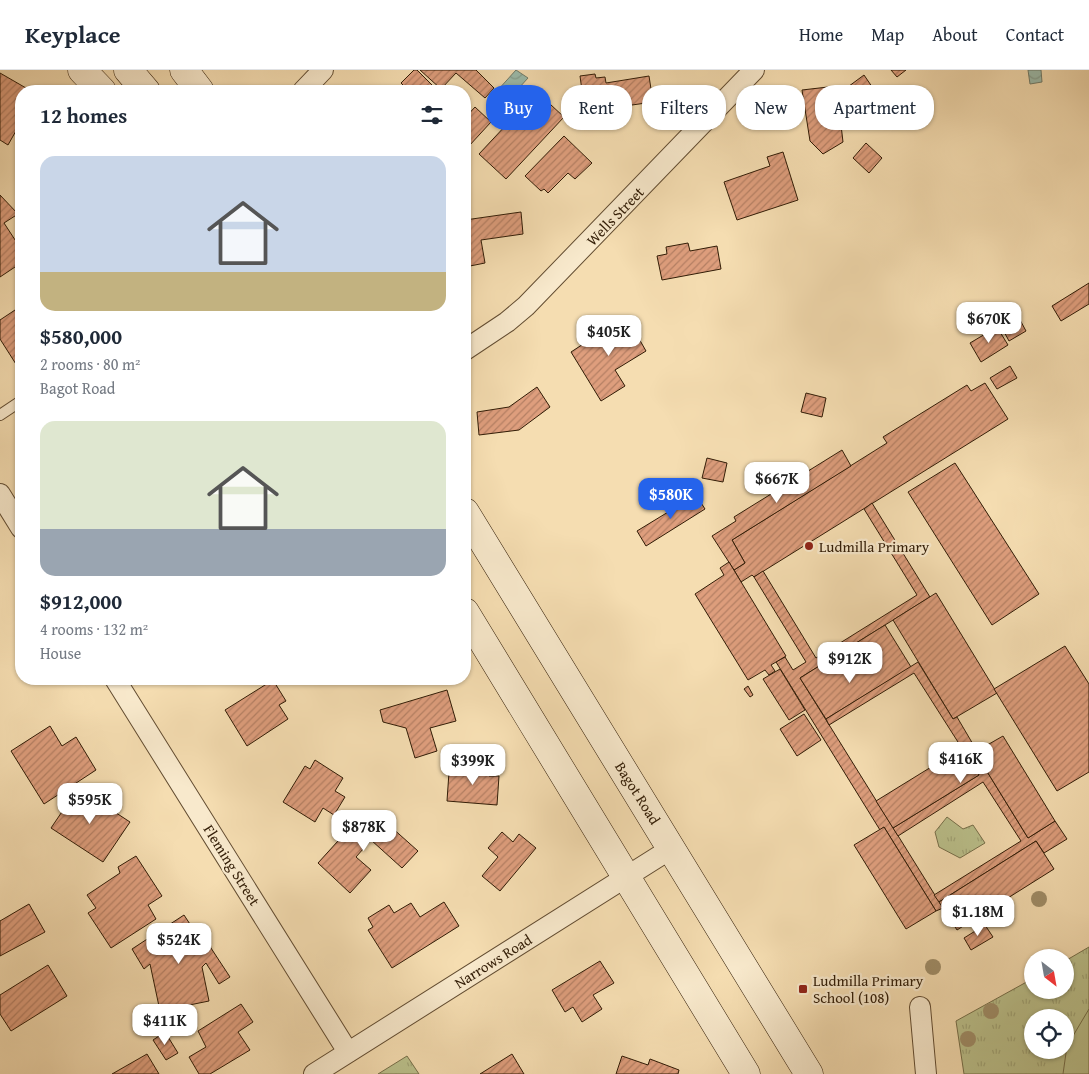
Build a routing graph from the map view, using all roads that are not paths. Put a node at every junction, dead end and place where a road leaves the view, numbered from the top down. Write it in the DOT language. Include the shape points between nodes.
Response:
graph roads {
  1 [pos="82,70"];
  2 [pos="128,70"];
  3 [pos="184,70"];
  4 [pos="323,70"];
  5 [pos="754,70"];
  6 [pos="96,85"];
  7 [pos="141,85"];
  8 [pos="195,85"];
  9 [pos="309,85"];
  10 [pos="471,346"];
  11 [pos="15,405"];
  12 [pos="0,415"];
  13 [pos="0,494"];
  14 [pos="15,518"];
  15 [pos="471,522"];
  16 [pos="471,622"];
  17 [pos="119,685"];
  18 [pos="672,848"];
  19 [pos="625,877"];
  20 [pos="920,1007"];
  21 [pos="348,1052"];
  22 [pos="314,1074"];
  23 [pos="746,1074"];
  24 [pos="809,1074"];
  25 [pos="926,1074"];
  1 -- 6 [label="main road"];
  2 -- 7 [label="main road"];
  3 -- 8 [label="main road"];
  4 -- 9 [label="street"];
  5 -- 10 [label="street, Wells Street" via="526,306"];
  11 -- 12 [label="lane"];
  13 -- 14 [label="street"];
  15 -- 18 [label="main road, Bagot Road"];
  16 -- 19 [label="main road"];
  17 -- 21 [label="street, Fleming Street"];
  18 -- 19 [label="street, Narrows Road"];
  18 -- 24 [label="main road, Bagot Road"];
  19 -- 21 [label="street, Narrows Road"];
  19 -- 23 [label="main road"];
  20 -- 25 [label="street"];
  21 -- 22 [label="street, Narrows Road"];
}
